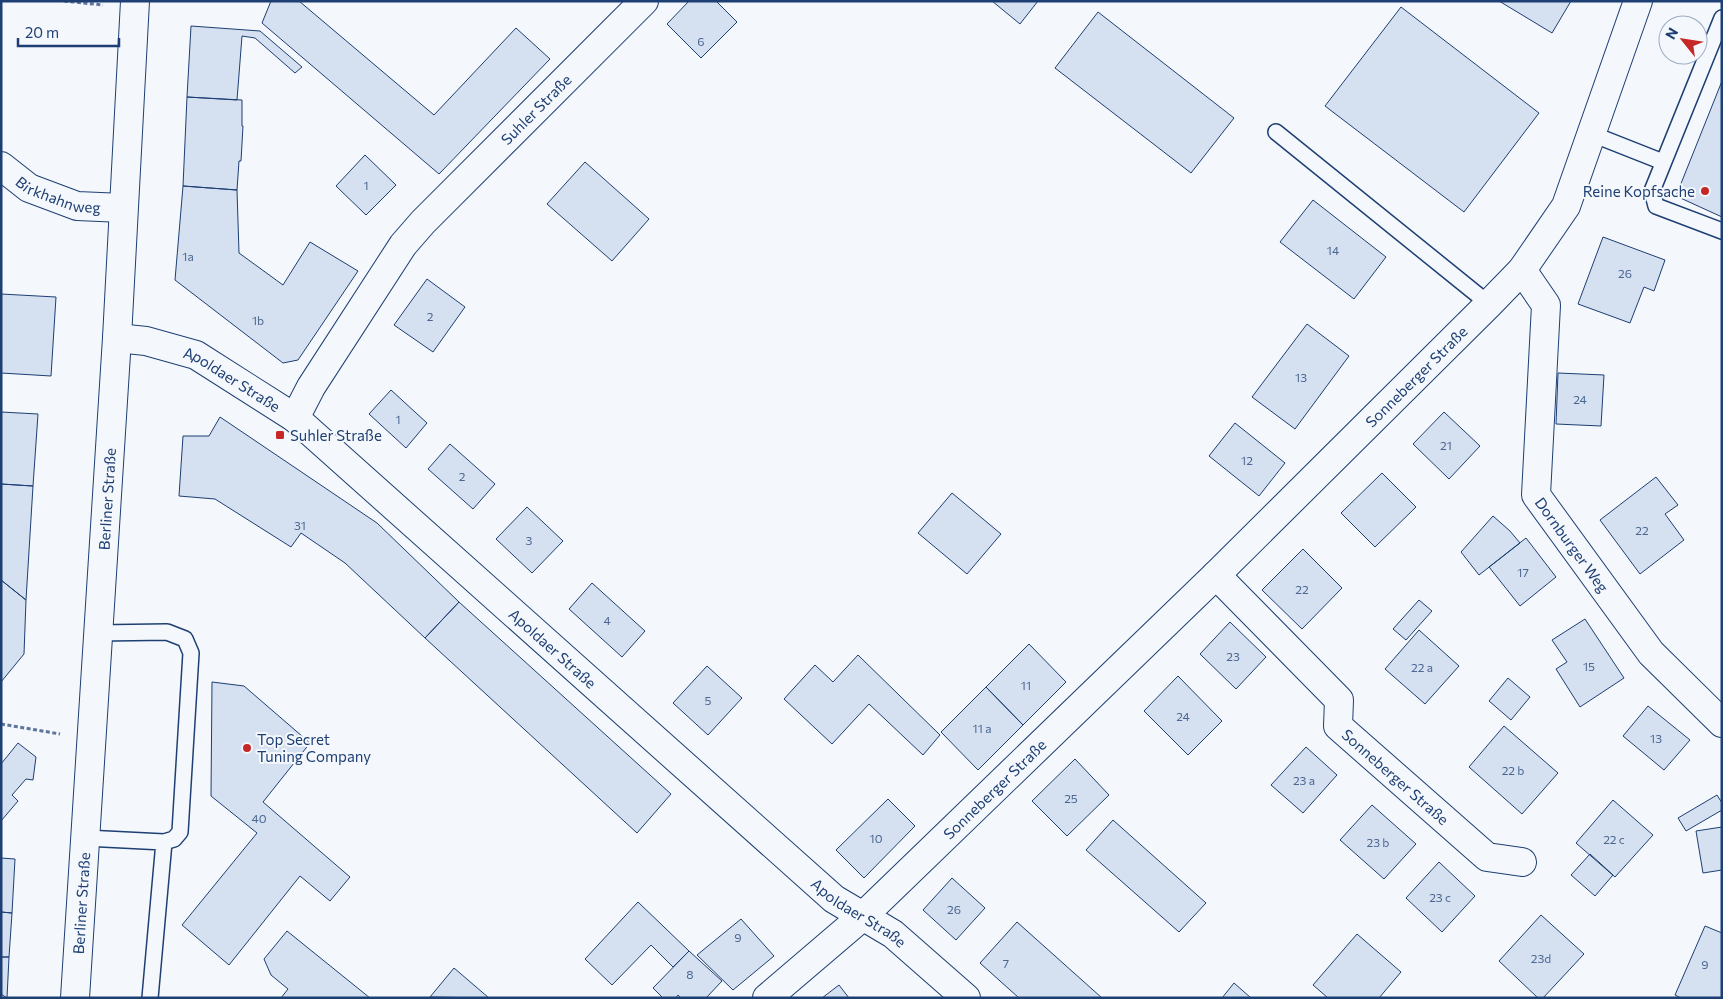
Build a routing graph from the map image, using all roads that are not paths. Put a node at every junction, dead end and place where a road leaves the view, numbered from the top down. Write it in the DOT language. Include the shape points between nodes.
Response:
graph roads {
  1 [pos="135,1"];
  2 [pos="644,1"];
  3 [pos="1638,1"];
  4 [pos="1722,18"];
  5 [pos="1276,132"];
  6 [pos="1592,134"];
  7 [pos="1663,162"];
  8 [pos="1,166"];
  9 [pos="123,208"];
  10 [pos="1722,231"];
  11 [pos="1522,270"];
  12 [pos="1489,304"];
  13 [pos="117,338"];
  14 [pos="295,418"];
  15 [pos="1216,575"];
  16 [pos="98,633"];
  17 [pos="1722,723"];
  18 [pos="85,838"];
  19 [pos="164,842"];
  20 [pos="1522,862"];
  21 [pos="862,916"];
  22 [pos="75,998"];
  23 [pos="150,998"];
  24 [pos="767,998"];
  25 [pos="966,998"];
  1 -- 9 [label="street, Berliner Straße"];
  2 -- 14 [label="street, Suhler Straße" via="402,246 311,387"];
  3 -- 6 [label="street, Sonneberger Straße"];
  4 -- 7 [label="lane"];
  5 -- 12 [label="lane"];
  6 -- 7 [label="lane"];
  6 -- 11 [label="street, Sonneberger Straße" via="1566,206"];
  7 -- 10 [label="lane" via="1652,190 1656,206"];
  8 -- 9 [label="street, Birkhahnweg" via="29,188 77,206"];
  9 -- 13 [label="street, Berliner Straße"];
  11 -- 12 [label="street, Sonneberger Straße"];
  11 -- 17 [label="street, Dornburger Weg" via="1546,305 1536,495 1651,653"];
  12 -- 15 [label="street, Sonneberger Straße"];
  13 -- 14 [label="street, Apoldaer Straße" via="146,341 196,355"];
  13 -- 16 [label="street, Berliner Straße"];
  14 -- 21 [label="street, Apoldaer Straße" via="834,899"];
  15 -- 20 [label="street, Sonneberger Straße" via="1339,700 1338,726 1487,857"];
  15 -- 21 [label="street, Sonneberger Straße"];
  16 -- 18 [label="street, Berliner Straße"];
  16 -- 19 [label="lane" via="167,632 186,639 191,653 180,832 174,839"];
  18 -- 19 [label="lane"];
  18 -- 22 [label="street, Berliner Straße"];
  19 -- 23 [label="lane"];
  21 -- 24 [label="street, Sonneberger Straße"];
  21 -- 25 [label="street, Apoldaer Straße" via="893,934"];
}
